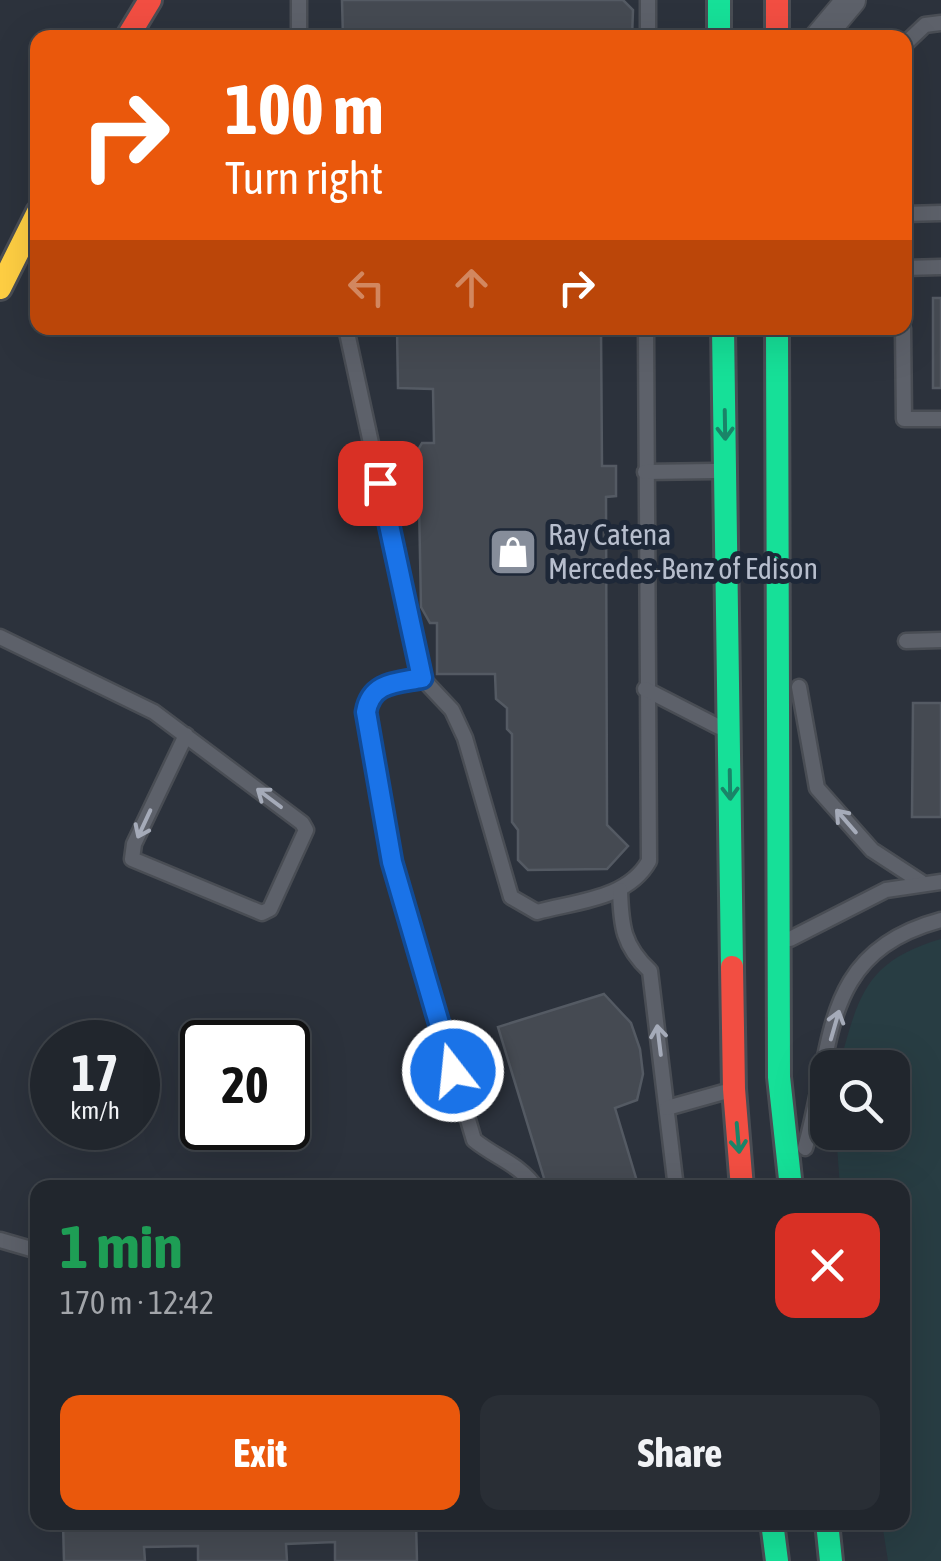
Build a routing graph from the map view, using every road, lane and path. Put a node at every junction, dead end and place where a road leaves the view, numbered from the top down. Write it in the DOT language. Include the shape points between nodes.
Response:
graph roads {
  1 [pos="150,0"];
  2 [pos="299,0"];
  3 [pos="648,0"];
  4 [pos="719,0"];
  5 [pos="777,0"];
  6 [pos="851,0"];
  7 [pos="941,23"];
  8 [pos="132,30"];
  9 [pos="299,30"];
  10 [pos="648,30"];
  11 [pos="719,30"];
  12 [pos="777,30"];
  13 [pos="826,30"];
  14 [pos="912,37"];
  15 [pos="941,213"];
  16 [pos="912,214"];
  17 [pos="30,228"];
  18 [pos="941,267"];
  19 [pos="912,268"];
  20 [pos="0,288"];
  21 [pos="348,335"];
  22 [pos="646,335"];
  23 [pos="723,335"];
  24 [pos="778,335"];
  25 [pos="903,335"];
  26 [pos="941,418"];
  27 [pos="725,471"];
  28 [pos="645,472"];
  29 [pos="778,602"];
  30 [pos="0,638"];
  31 [pos="941,640"];
  32 [pos="906,641"];
  33 [pos="422,678"];
  34 [pos="644,689"];
  35 [pos="729,732"];
  36 [pos="186,736"];
  37 [pos="921,882"];
  38 [pos="941,882"];
  39 [pos="620,890"];
  40 [pos="941,920"];
  41 [pos="779,946"];
  42 [pos="733,1038"];
  43 [pos="734,1089"];
  44 [pos="667,1108"];
  45 [pos="530,1180"];
  46 [pos="675,1180"];
  47 [pos="741,1180"];
  48 [pos="792,1180"];
  49 [pos="795,1180"];
  50 [pos="0,1240"];
  51 [pos="30,1249"];
  52 [pos="768,1530"];
  53 [pos="773,1530"];
  54 [pos="828,1530"];
  55 [pos="751,1561"];
  56 [pos="777,1561"];
  57 [pos="831,1561"];
  1 -- 8 [label="main road"];
  2 -- 9 [label="lane"];
  3 -- 10 [label="lane"];
  4 -- 11 [label="main road"];
  5 -- 12 [label="main road"];
  6 -- 13 [label="street"];
  7 -- 14 [label="lane" via="925,25"];
  15 -- 16 [label="lane"];
  17 -- 20 [label="main road"];
  18 -- 19 [label="lane"];
  21 -- 33 [label="lane"];
  22 -- 28 [label="lane"];
  23 -- 27 [label="main road, one-way"];
  24 -- 29 [label="main road"];
  25 -- 26 [label="lane" via="904,419"];
  27 -- 28 [label="lane"];
  27 -- 35 [label="main road"];
  28 -- 34 [label="lane"];
  37 -- 29 [label="lane, one-way" via="872,850 818,788"];
  29 -- 41 [label="main road"];
  30 -- 36 [label="lane" via="154,712"];
  31 -- 32 [label="lane"];
  33 -- 39 [label="lane" via="452,710 465,738 511,897 537,912"];
  33 -- 45 [label="lane" via="378,687 366,712 392,862 474,1140 519,1166"];
  34 -- 35 [label="lane"];
  34 -- 39 [label="lane" via="649,861 638,880"];
  35 -- 42 [label="main road, one-way"];
  36 -- 36 [label="lane, one-way" via="132,859 262,913 274,902 306,830"];
  37 -- 38 [label="lane"];
  37 -- 41 [label="lane" via="861,900"];
  44 -- 39 [label="lane, one-way" via="650,972 622,932"];
  49 -- 40 [label="lane, one-way" via="852,975 888,938"];
  41 -- 42 [label="lane" via="755,970"];
  41 -- 48 [label="main road" via="780,1078"];
  42 -- 43 [label="main road"];
  43 -- 44 [label="lane"];
  43 -- 47 [label="main road, one-way"];
  44 -- 46 [label="lane"];
  50 -- 51 [label="lane"];
  52 -- 55 [label="street"];
  53 -- 56 [label="main road"];
  54 -- 57 [label="main road"];
}
